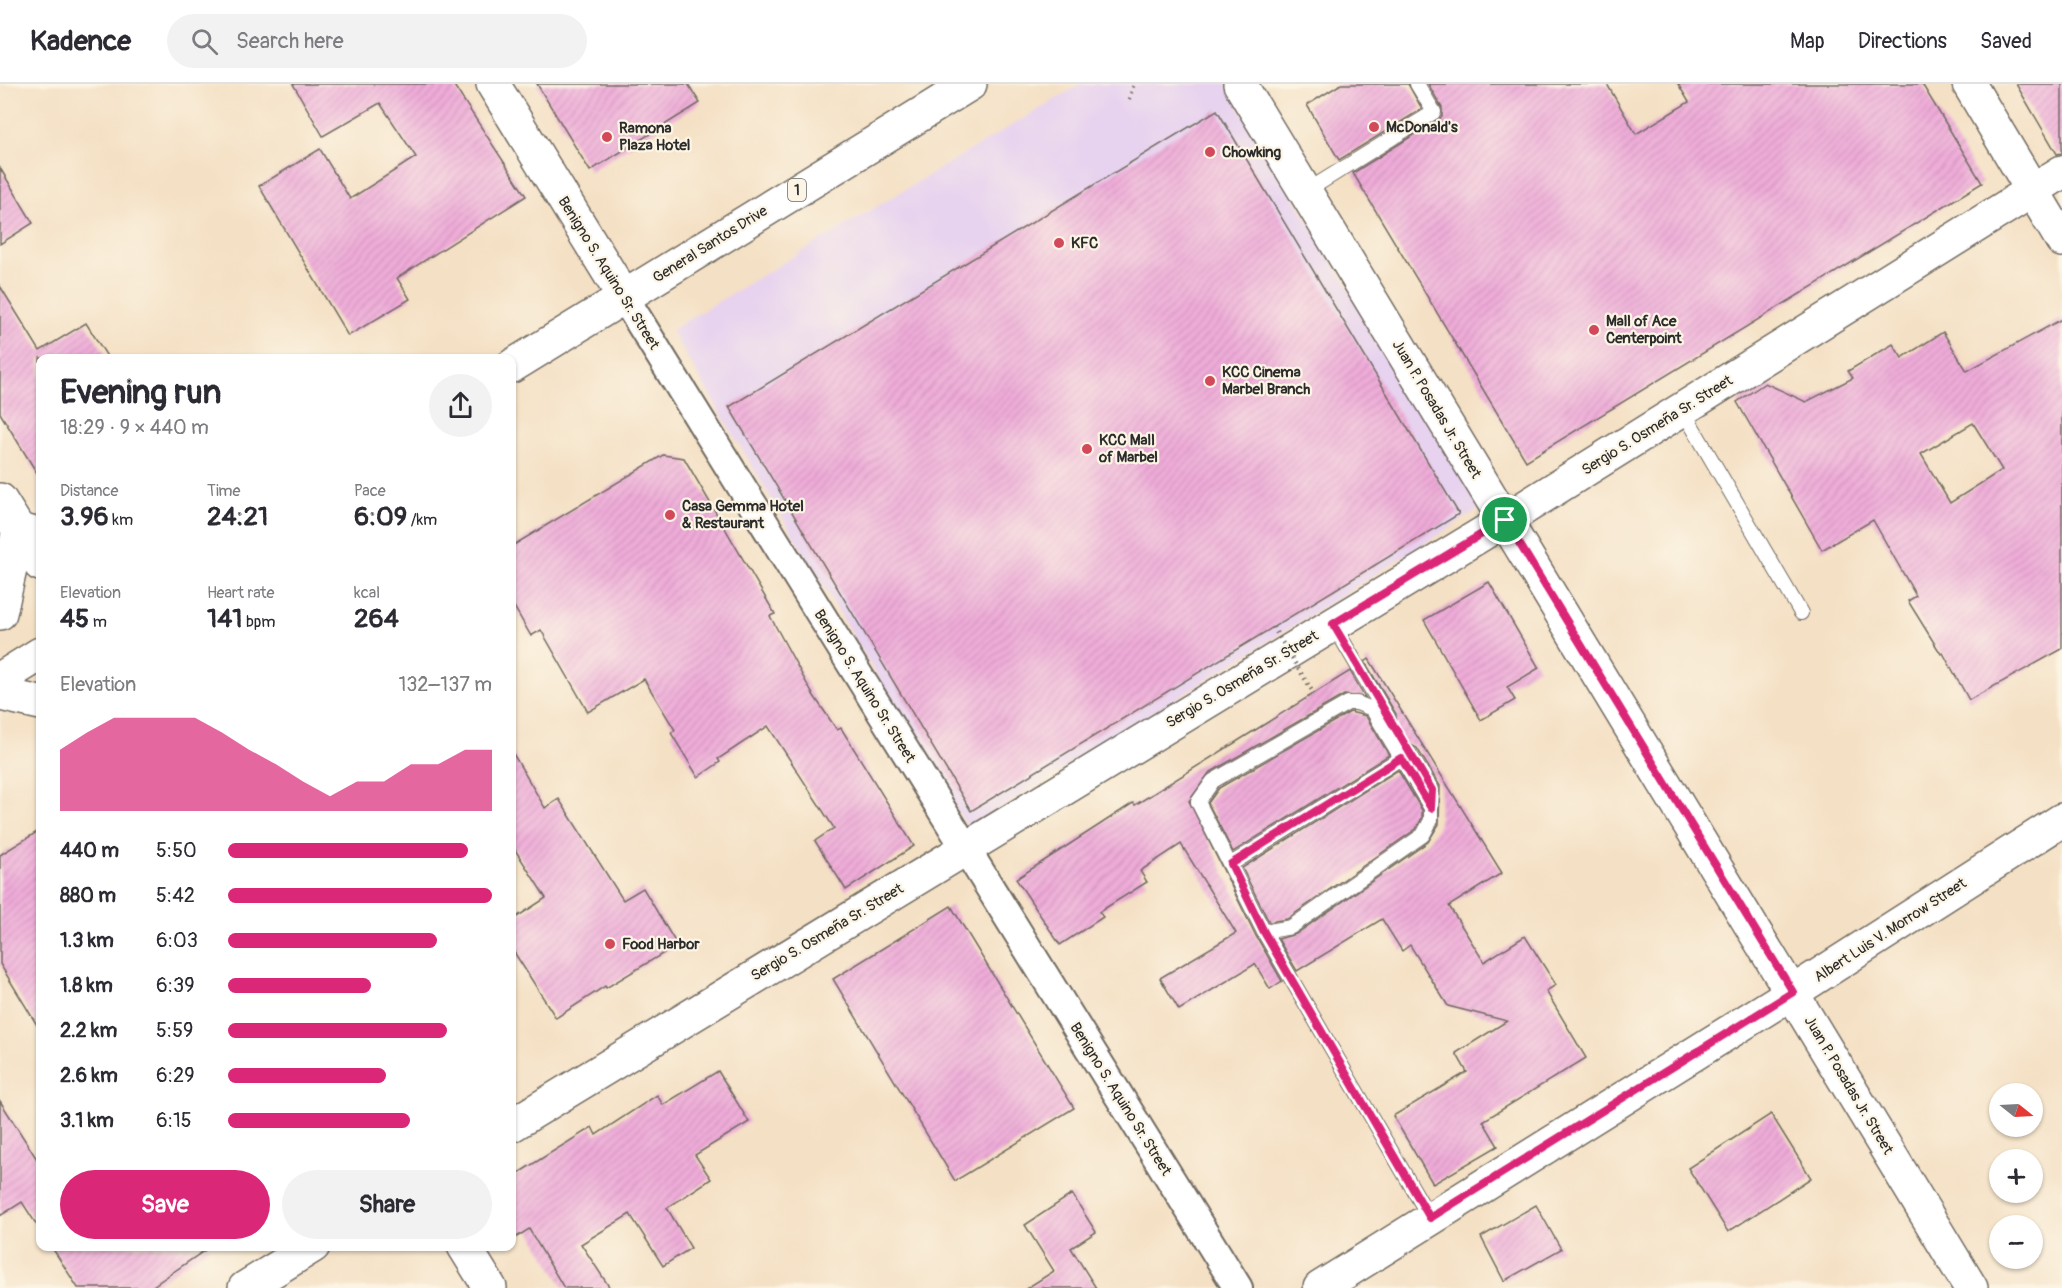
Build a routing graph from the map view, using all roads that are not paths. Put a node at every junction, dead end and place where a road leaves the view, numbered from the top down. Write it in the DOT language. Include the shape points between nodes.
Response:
graph roads {
  1 [pos="493,84"];
  2 [pos="970,84"];
  3 [pos="1240,84"];
  4 [pos="1417,84"];
  5 [pos="1969,84"];
  6 [pos="2062,172"];
  7 [pos="2031,191"];
  8 [pos="1305,192"];
  9 [pos="2062,240"];
  10 [pos="624,297"];
  11 [pos="516,364"];
  12 [pos="1682,409"];
  13 [pos="0,500"];
  14 [pos="1505,520"];
  15 [pos="30,532"];
  16 [pos="36,551"];
  17 [pos="0,613"];
  18 [pos="1802,613"];
  19 [pos="1333,624"];
  20 [pos="36,656"];
  21 [pos="0,679"];
  22 [pos="0,694"];
  23 [pos="36,702"];
  24 [pos="1401,758"];
  25 [pos="1431,808"];
  26 [pos="2062,820"];
  27 [pos="965,849"];
  28 [pos="1231,864"];
  29 [pos="1264,932"];
  30 [pos="1793,992"];
  31 [pos="516,1123"];
  32 [pos="1430,1218"];
  33 [pos="305,1251"];
  34 [pos="467,1251"];
  35 [pos="245,1288"];
  36 [pos="490,1288"];
  37 [pos="1238,1288"];
  38 [pos="1320,1288"];
  39 [pos="1971,1288"];
  1 -- 10 [label="main road, Benigno S. Aquino Sr. Street"];
  2 -- 10 [label="main road, General Santos Drive / 1"];
  3 -- 8 [label="main road, Juan P. Posadas Jr. Street"];
  4 -- 8 [label="lane" via="1434,112"];
  5 -- 7 [label="main road"];
  6 -- 7 [label="main road, Sergio S. Osmeña Sr. Street"];
  7 -- 9 [label="main road"];
  7 -- 12 [label="main road, Sergio S. Osmeña Sr. Street"];
  8 -- 14 [label="main road, Juan P. Posadas Jr. Street"];
  10 -- 11 [label="main road, General Santos Drive / 1"];
  10 -- 27 [label="street, Benigno S. Aquino Sr. Street"];
  12 -- 14 [label="main road, Sergio S. Osmeña Sr. Street"];
  12 -- 18 [label="lane"];
  13 -- 15 [label="main road"];
  14 -- 19 [label="main road, Sergio S. Osmeña Sr. Street"];
  14 -- 30 [label="main road, Juan P. Posadas Jr. Street"];
  15 -- 16 [label="main road"];
  15 -- 17 [label="main road"];
  19 -- 25 [label="lane" via="1432,790"];
  19 -- 27 [label="main road, Sergio S. Osmeña Sr. Street"];
  20 -- 21 [label="main road"];
  22 -- 23 [label="main road"];
  24 -- 25 [label="lane"];
  24 -- 28 [label="lane"];
  24 -- 28 [label="lane" via="1372,710 1348,703 1213,781 1198,802"];
  25 -- 29 [label="lane" via="1431,820 1423,835 1291,927"];
  26 -- 30 [label="main road, Albert Luis V. Morrow Street"];
  27 -- 31 [label="main road, Sergio S. Osmeña Sr. Street"];
  27 -- 37 [label="street, Benigno S. Aquino Sr. Street"];
  28 -- 29 [label="lane"];
  29 -- 32 [label="lane"];
  30 -- 32 [label="main road, Albert Luis V. Morrow Street"];
  30 -- 39 [label="main road, Juan P. Posadas Jr. Street"];
  32 -- 38 [label="main road, Albert Luis V. Morrow Street"];
  33 -- 35 [label="main road"];
  34 -- 36 [label="main road"];
}
